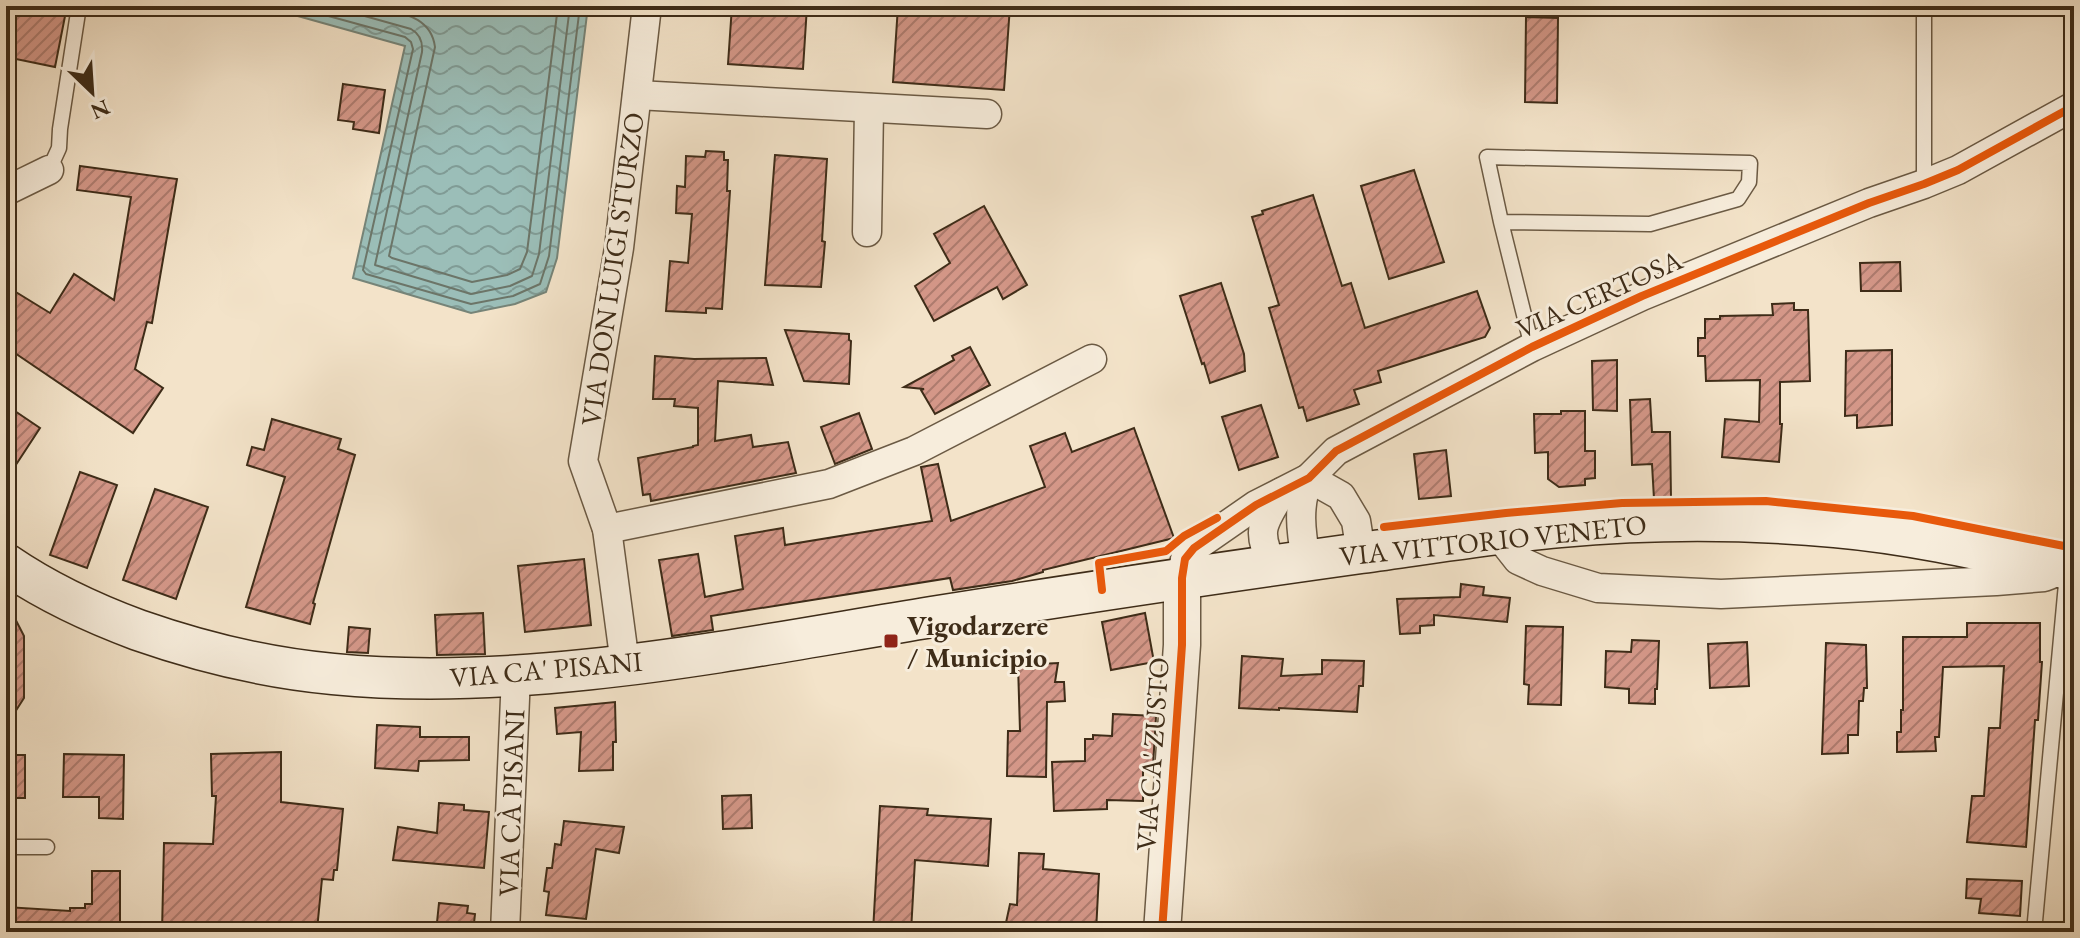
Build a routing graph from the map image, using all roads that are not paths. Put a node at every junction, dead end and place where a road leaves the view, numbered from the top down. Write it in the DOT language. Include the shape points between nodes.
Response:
graph roads {
  1 [pos="79,6"];
  2 [pos="647,6"];
  3 [pos="1924,6"];
  4 [pos="637,95"];
  5 [pos="2074,106"];
  6 [pos="869,108"];
  7 [pos="987,114"];
  8 [pos="49,170"];
  9 [pos="1924,184"];
  10 [pos="6,191"];
  11 [pos="1501,222"];
  12 [pos="867,232"];
  13 [pos="1532,347"];
  14 [pos="1092,359"];
  15 [pos="1309,478"];
  16 [pos="1283,492"];
  17 [pos="607,529"];
  18 [pos="1504,533"];
  19 [pos="1361,553"];
  20 [pos="1289,563"];
  21 [pos="9,569"];
  22 [pos="2071,569"];
  23 [pos="1182,578"];
  24 [pos="1102,590"];
  25 [pos="625,664"];
  26 [pos="516,675"];
  27 [pos="6,847"];
  28 [pos="47,847"];
  29 [pos="505,932"];
  30 [pos="1162,932"];
  31 [pos="2034,932"];
  1 -- 8 [label="lane" via="59,148"];
  2 -- 4 [label="street, VIA DON LUIGI STURZO"];
  3 -- 9 [label="lane"];
  4 -- 6 [label="street"];
  4 -- 17 [label="street, VIA DON LUIGI STURZO" via="619,248 583,461"];
  5 -- 9 [label="street, VIA CERTOSA"];
  6 -- 7 [label="street"];
  6 -- 12 [label="street"];
  8 -- 10 [label="street"];
  9 -- 13 [label="street, VIA CERTOSA" via="1642,296"];
  11 -- 11 [label="lane" via="1650,224 1738,199 1749,182 1750,163 1487,157"];
  11 -- 13 [label="lane"];
  13 -- 15 [label="street, VIA CERTOSA" via="1336,451"];
  14 -- 17 [label="street" via="914,451 829,484"];
  15 -- 16 [label="street, VIA CERTOSA"];
  15 -- 19 [label="street" via="1341,496 1356,521"];
  15 -- 20 [label="street"];
  16 -- 20 [label="street" via="1263,523 1261,536 1265,550"];
  16 -- 23 [label="street, VIA CERTOSA" via="1194,548 1185,559"];
  17 -- 25 [label="street, VIA DON LUIGI STURZO"];
  18 -- 19 [label="main road, VIA VITTORIO VENETO"];
  18 -- 22 [label="main road, VIA VITTORIO VENETO" via="1624,523 1768,522 1909,537"];
  18 -- 22 [label="street" via="1518,560 1542,571 1598,588 1653,592 1955,584 2044,577"];
  19 -- 20 [label="main road, VIA VITTORIO VENETO"];
  20 -- 23 [label="main road, VIA VITTORIO VENETO"];
  21 -- 26 [label="main road, VIA CA' PISANI" via="106,618 186,647 279,667 388,677"];
  22 -- 31 [label="lane" via="2065,580"];
  23 -- 24 [label="main road, VIA VITTORIO VENETO"];
  23 -- 30 [label="street, VIA CA' ZUSTO"];
  24 -- 25 [label="main road, VIA CA' PISANI"];
  25 -- 26 [label="main road, VIA CA' PISANI"];
  26 -- 29 [label="street, VIA CÀ PISANI"];
  27 -- 28 [label="lane"];
}
